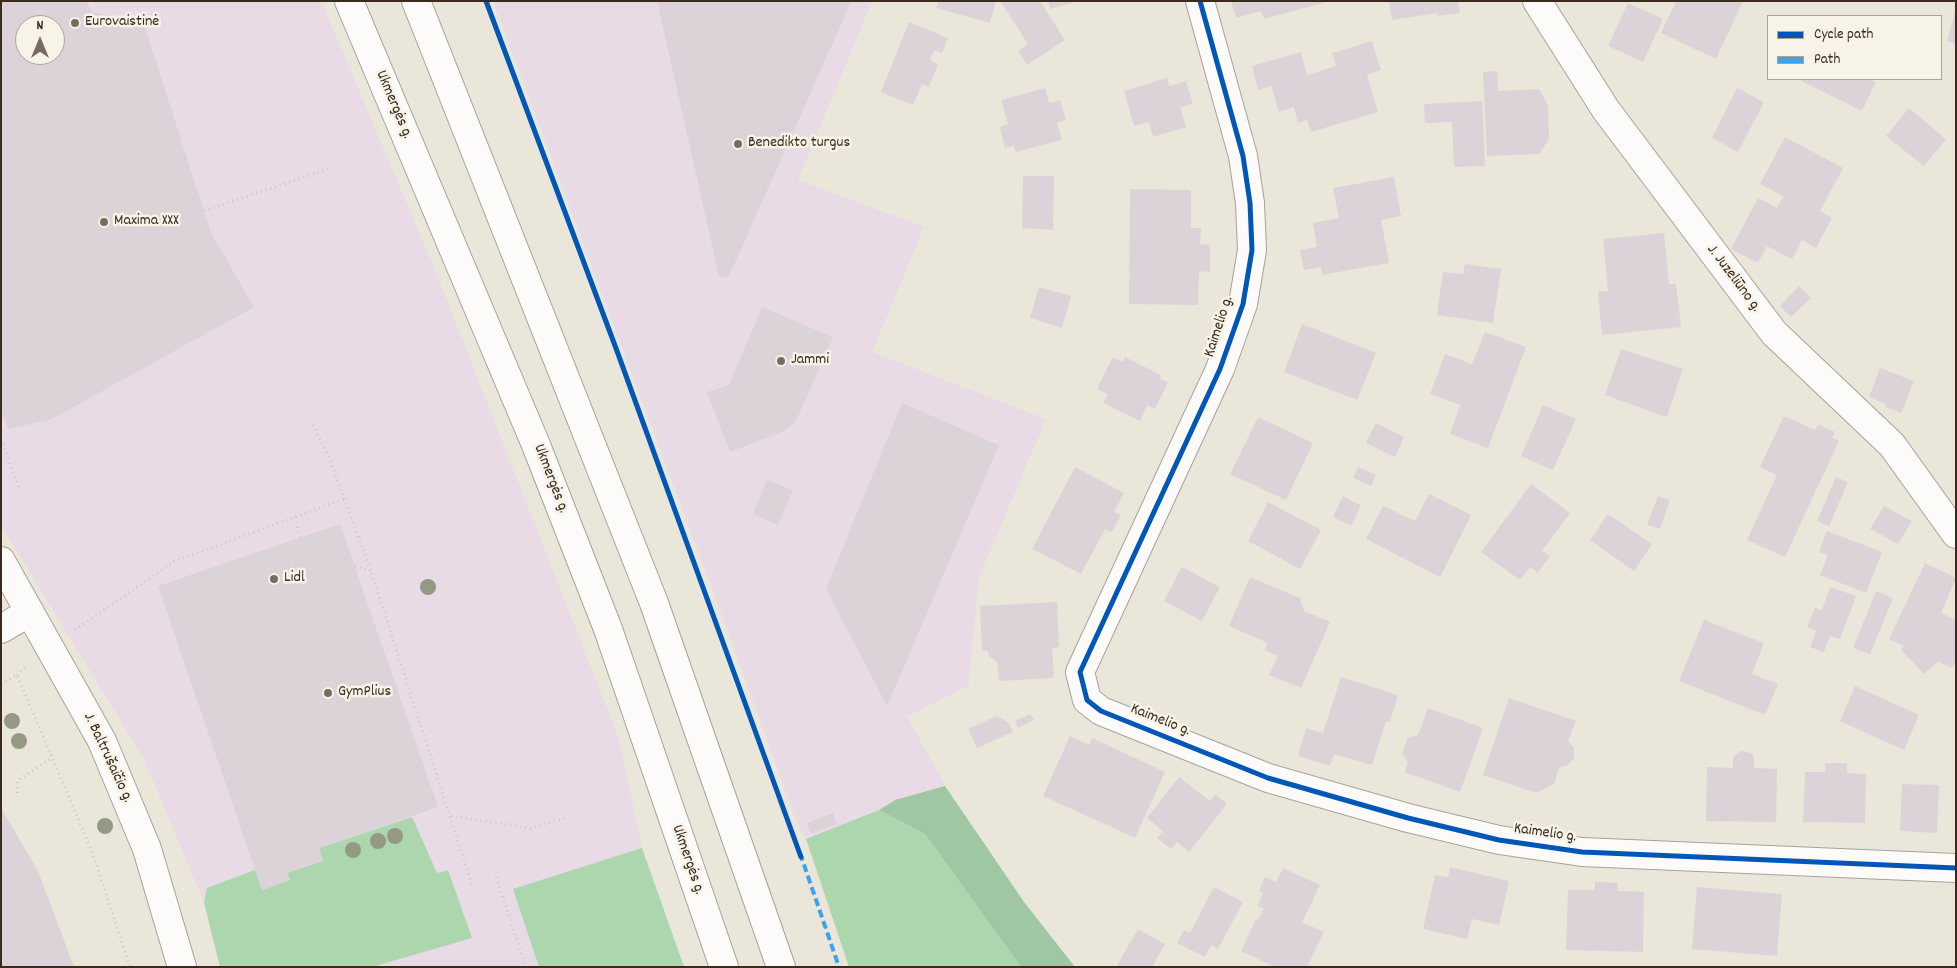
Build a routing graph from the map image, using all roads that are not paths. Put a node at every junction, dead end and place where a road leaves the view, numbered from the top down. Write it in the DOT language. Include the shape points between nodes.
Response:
graph roads {
  1 [pos="349,1"];
  2 [pos="416,1"];
  3 [pos="1200,1"];
  4 [pos="1536,1"];
  5 [pos="1956,534"];
  6 [pos="1,561"];
  7 [pos="30,612"];
  8 [pos="1,629"];
  9 [pos="1956,868"];
  10 [pos="182,967"];
  11 [pos="724,967"];
  12 [pos="781,967"];
  1 -- 11 [label="main road, Ukmergės g." via="536,444 598,601"];
  2 -- 12 [label="main road" via="654,603"];
  3 -- 9 [label="main road, Kaimelio g." via="1243,156 1252,250 1243,304 1220,369 1080,672 1087,700 1101,711 1268,778 1499,840 1582,852"];
  4 -- 5 [label="main road, J. Juzeliūno g." via="1606,110 1774,333 1892,445"];
  6 -- 7 [label="main road, J. Baltrušaičio g."];
  7 -- 8 [label="main road"];
  7 -- 10 [label="main road, J. Baltrušaičio g." via="102,741 147,849"];
}
